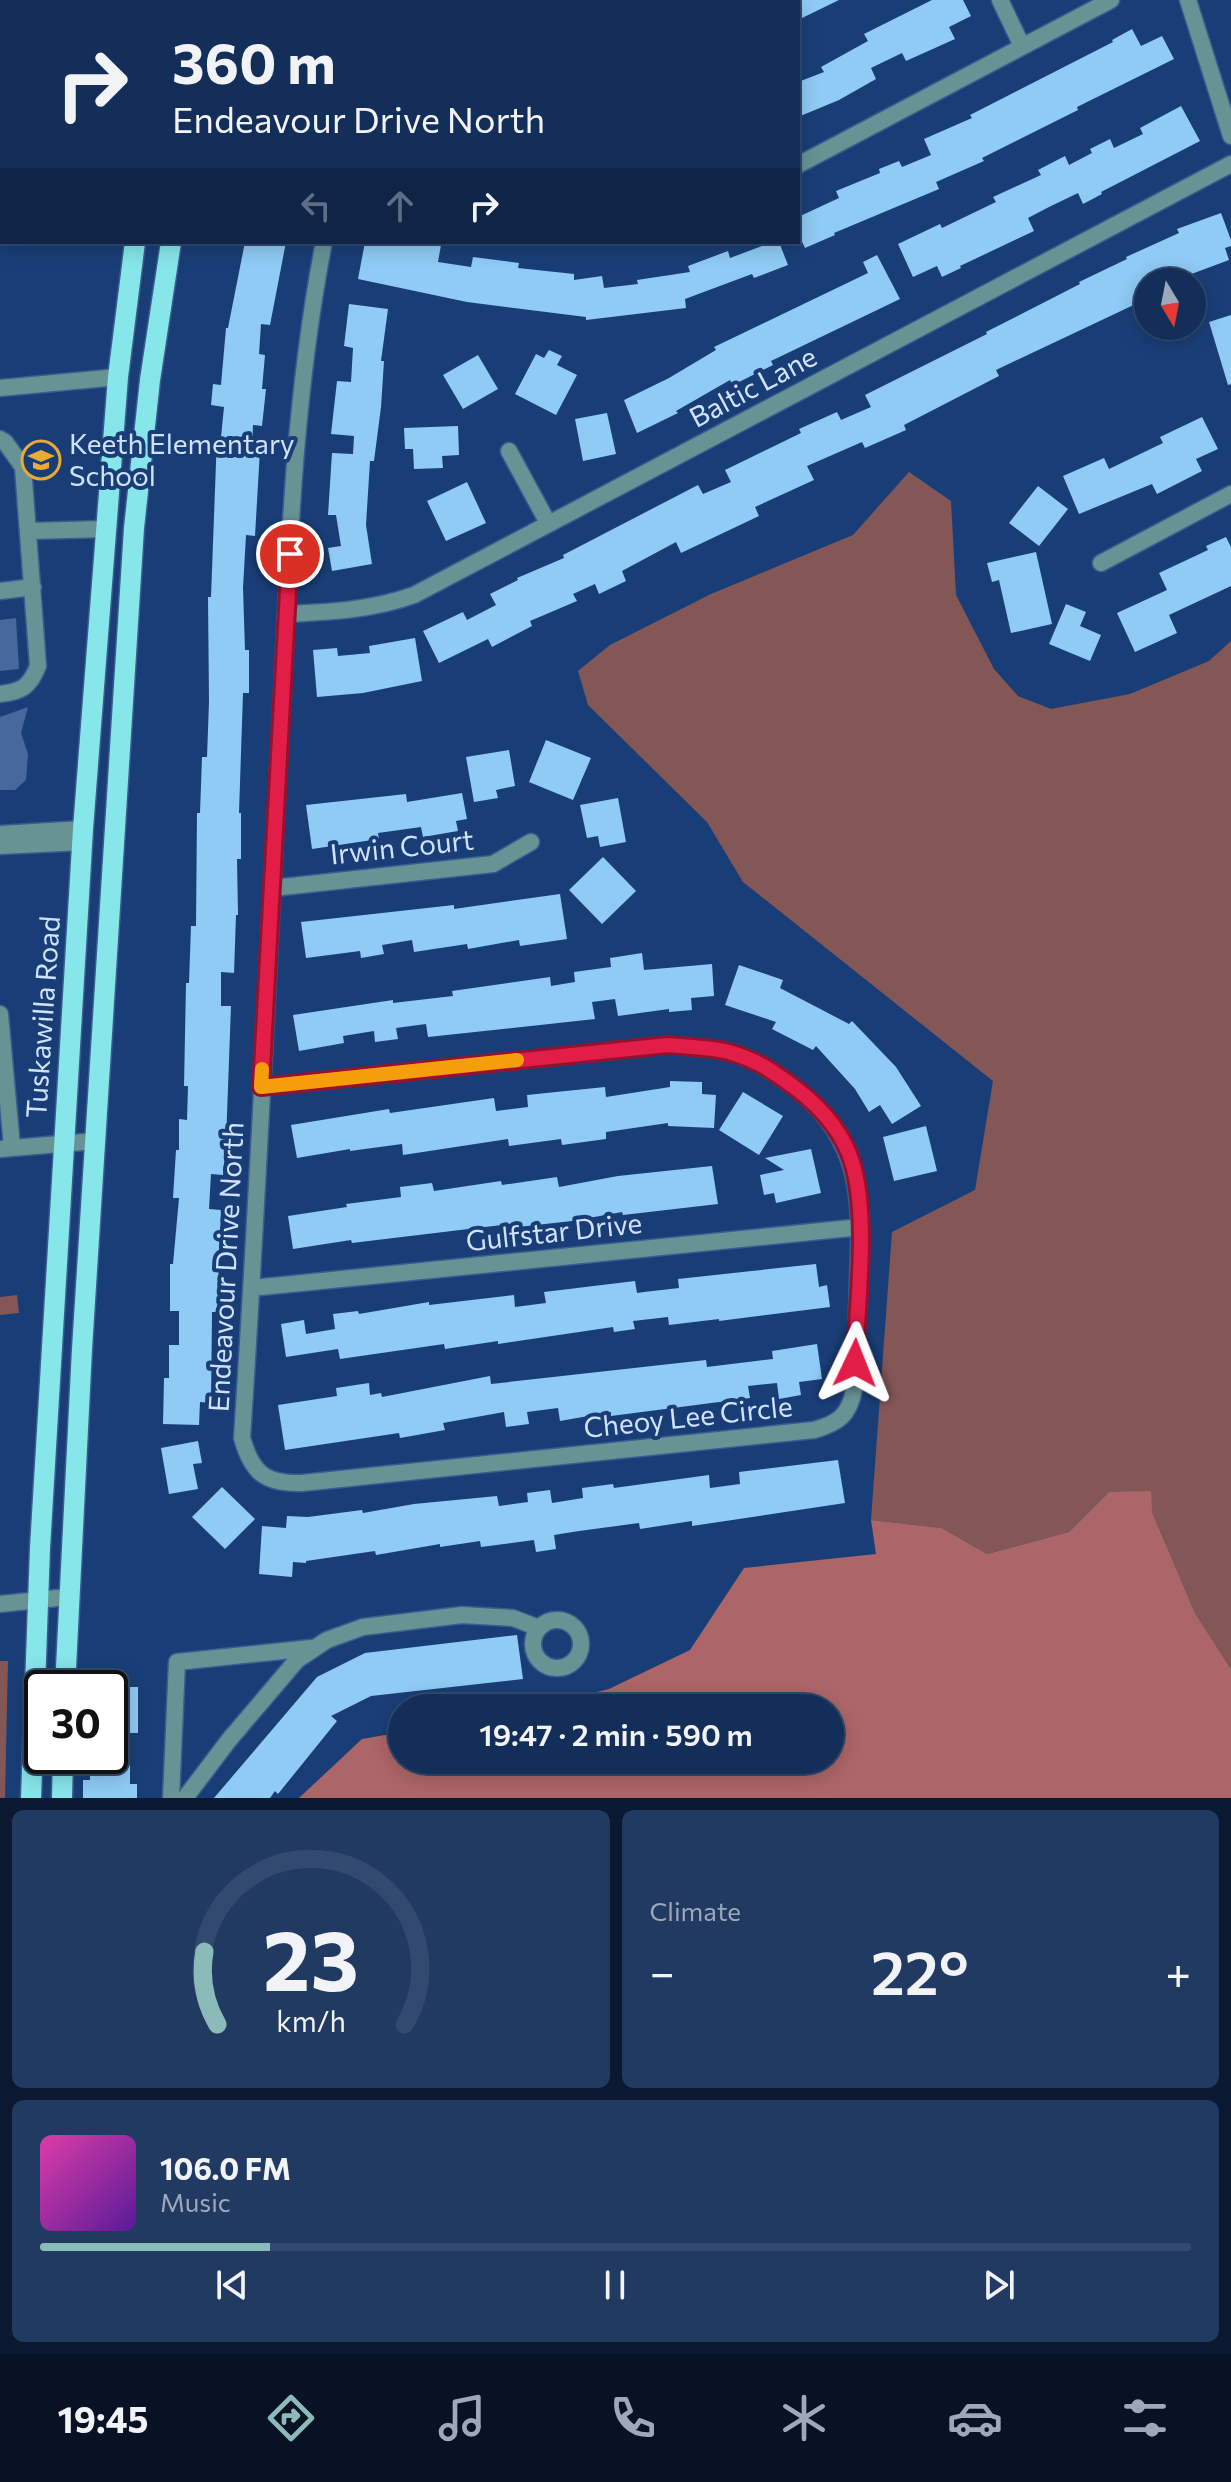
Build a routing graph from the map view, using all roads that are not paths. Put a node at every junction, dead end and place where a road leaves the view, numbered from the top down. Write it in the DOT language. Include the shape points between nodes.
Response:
graph roads {
  1 [pos="1000,0"];
  2 [pos="1111,0"];
  3 [pos="1188,0"];
  4 [pos="1022,46"];
  5 [pos="1231,136"];
  6 [pos="800,164"];
  7 [pos="1231,164"];
  8 [pos="135,244"];
  9 [pos="171,244"];
  10 [pos="324,244"];
  11 [pos="118,377"];
  12 [pos="150,380"];
  13 [pos="0,388"];
  14 [pos="0,439"];
  15 [pos="509,451"];
  16 [pos="1231,494"];
  17 [pos="548,523"];
  18 [pos="134,528"];
  19 [pos="105,529"];
  20 [pos="29,531"];
  21 [pos="1101,563"];
  22 [pos="33,587"];
  23 [pos="0,591"];
  24 [pos="286,614"];
  25 [pos="0,694"];
  26 [pos="0,834"];
  27 [pos="83,835"];
  28 [pos="531,842"];
  29 [pos="0,846"];
  30 [pos="273,888"];
  31 [pos="0,1014"];
  32 [pos="261,1087"];
  33 [pos="95,1141"];
  34 [pos="63,1143"];
  35 [pos="6,1148"];
  36 [pos="861,1227"];
  37 [pos="252,1288"];
  38 [pos="262,1476"];
  39 [pos="67,1597"];
  40 [pos="38,1599"];
  41 [pos="0,1604"];
  42 [pos="539,1628"];
  43 [pos="315,1648"];
  44 [pos="65,1670"];
  45 [pos="63,1774"];
  46 [pos="31,1798"];
  47 [pos="62,1798"];
  48 [pos="171,1798"];
  49 [pos="185,1798"];
  1 -- 4 [label="street"];
  2 -- 4 [label="street"];
  3 -- 5 [label="street"];
  4 -- 6 [label="street"];
  7 -- 17 [label="street, Baltic Lane"];
  8 -- 11 [label="main road, Tuskawilla Road"];
  9 -- 12 [label="main road"];
  10 -- 24 [label="street, Endeavour Drive North" via="299,405"];
  11 -- 12 [label="main road"];
  11 -- 13 [label="street"];
  11 -- 19 [label="main road, Tuskawilla Road"];
  12 -- 18 [label="main road"];
  14 -- 20 [label="street" via="23,467"];
  15 -- 17 [label="street"];
  16 -- 21 [label="street"];
  17 -- 24 [label="street, Baltic Lane" via="386,605"];
  18 -- 19 [label="main road"];
  18 -- 33 [label="main road"];
  19 -- 20 [label="street"];
  19 -- 27 [label="main road, Tuskawilla Road"];
  20 -- 22 [label="street"];
  22 -- 23 [label="street"];
  22 -- 25 [label="street" via="38,666 20,692"];
  24 -- 30 [label="street, Endeavour Drive North"];
  26 -- 27 [label="street"];
  27 -- 29 [label="street"];
  27 -- 34 [label="main road, Tuskawilla Road"];
  28 -- 30 [label="street, Irwin Court" via="493,864"];
  30 -- 32 [label="street, Endeavour Drive North"];
  31 -- 35 [label="street"];
  32 -- 36 [label="street, Cheoy Lee Circle" via="668,1045 726,1051 768,1066 812,1101 835,1128 852,1161"];
  32 -- 37 [label="street, Endeavour Drive North"];
  33 -- 34 [label="street"];
  33 -- 39 [label="main road"];
  34 -- 35 [label="street"];
  34 -- 40 [label="main road, Tuskawilla Road"];
  36 -- 37 [label="street, Gulfstar Drive"];
  36 -- 38 [label="street, Cheoy Lee Circle" via="854,1390 844,1418 830,1426 302,1483 281,1484"];
  37 -- 38 [label="street, Endeavour Drive North" via="242,1438 248,1458"];
  39 -- 40 [label="street"];
  39 -- 44 [label="main road"];
  40 -- 41 [label="street"];
  40 -- 46 [label="main road, Tuskawilla Road"];
  42 -- 43 [label="street" via="513,1618 462,1615 363,1627"];
  43 -- 48 [label="street" via="177,1662"];
  43 -- 49 [label="street" via="297,1660"];
  45 -- 47 [label="main road"];
}
